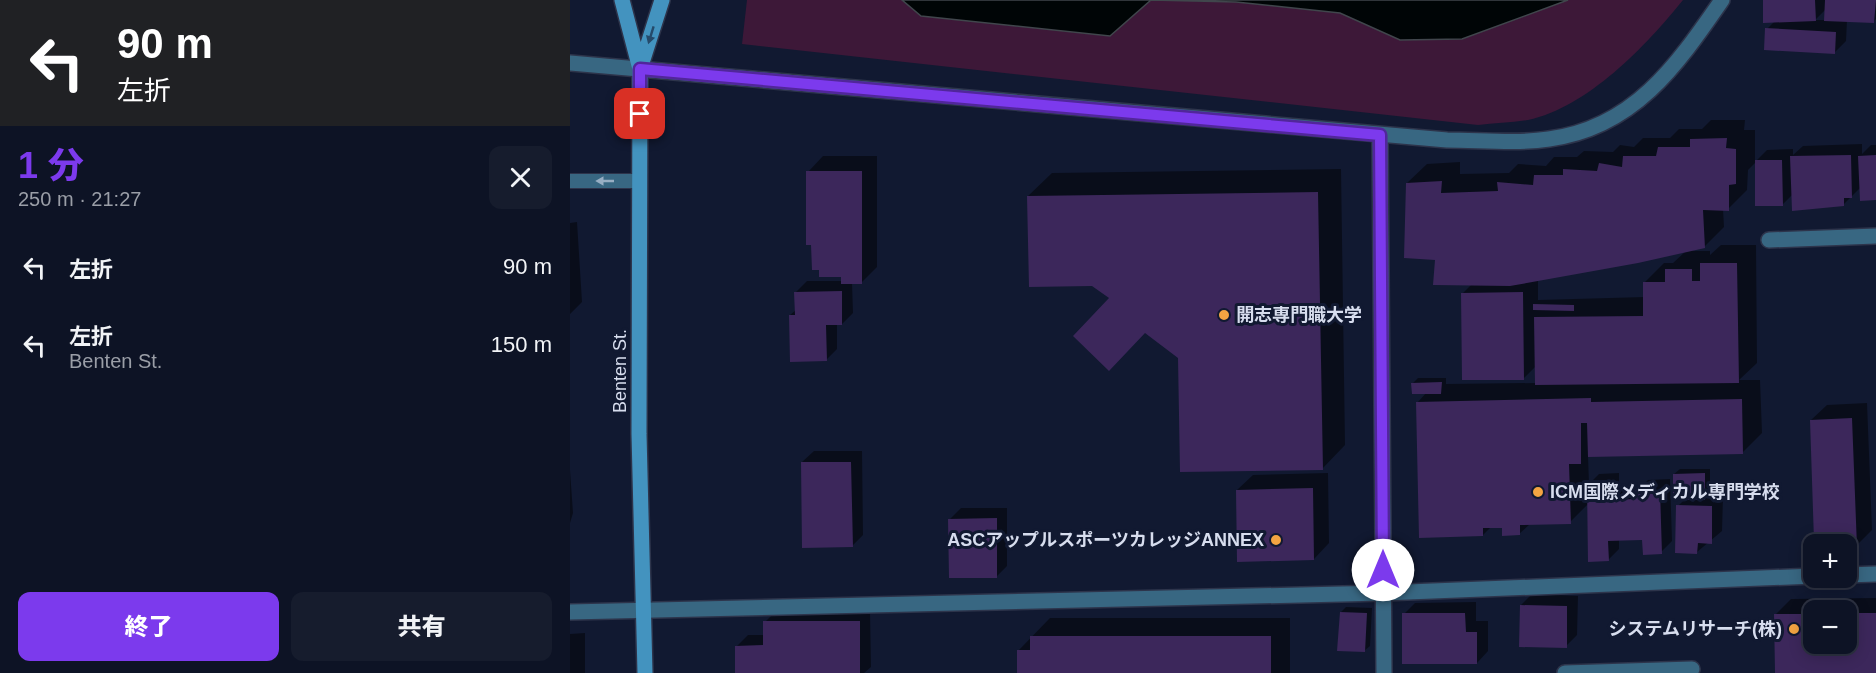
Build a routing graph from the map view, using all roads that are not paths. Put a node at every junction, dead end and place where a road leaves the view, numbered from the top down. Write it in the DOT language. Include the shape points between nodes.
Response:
graph roads {
  1 [pos="622,0"];
  2 [pos="662,0"];
  3 [pos="1722,0"];
  4 [pos="570,63"];
  5 [pos="640,69"];
  6 [pos="1380,135"];
  7 [pos="570,181"];
  8 [pos="639,181"];
  9 [pos="1876,236"];
  10 [pos="1769,240"];
  11 [pos="1876,574"];
  12 [pos="1857,575"];
  13 [pos="1803,576"];
  14 [pos="1383,593"];
  15 [pos="643,610"];
  16 [pos="570,612"];
  17 [pos="1692,669"];
  18 [pos="645,673"];
  19 [pos="1384,673"];
  20 [pos="1565,673"];
  1 -- 5 [label="street"];
  2 -- 5 [label="street, one-way"];
  3 -- 6 [label="street" via="1678,64 1640,100 1608,123 1549,140 1447,140"];
  4 -- 5 [label="street"];
  5 -- 6 [label="street"];
  5 -- 8 [label="street, Benten St."];
  6 -- 14 [label="street"];
  8 -- 7 [label="lane, one-way"];
  8 -- 15 [label="street, Benten St."];
  9 -- 10 [label="street"];
  11 -- 12 [label="street"];
  13 -- 14 [label="street"];
  14 -- 15 [label="street"];
  14 -- 19 [label="street"];
  15 -- 16 [label="street"];
  15 -- 18 [label="street, Benten St."];
  17 -- 20 [label="street"];
}
